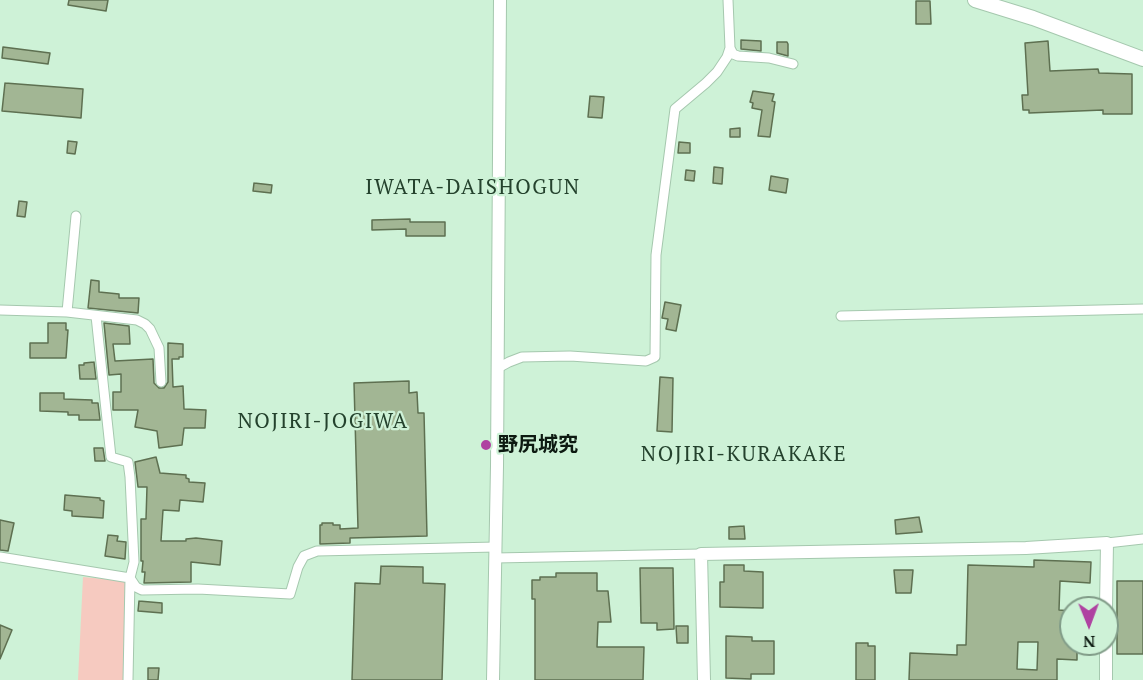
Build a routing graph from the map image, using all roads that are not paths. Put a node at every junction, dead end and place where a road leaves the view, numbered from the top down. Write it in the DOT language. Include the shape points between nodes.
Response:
graph roads {
  1 [pos="500,0"];
  2 [pos="728,0"];
  3 [pos="975,0"];
  4 [pos="730,48"];
  5 [pos="1143,59"];
  6 [pos="793,64"];
  7 [pos="76,216"];
  8 [pos="1143,309"];
  9 [pos="0,310"];
  10 [pos="67,312"];
  11 [pos="96,316"];
  12 [pos="841,316"];
  13 [pos="498,368"];
  14 [pos="160,382"];
  15 [pos="1143,539"];
  16 [pos="1107,543"];
  17 [pos="496,552"];
  18 [pos="701,554"];
  19 [pos="0,556"];
  20 [pos="130,578"];
  21 [pos="1106,596"];
  22 [pos="1106,656"];
  23 [pos="128,680"];
  24 [pos="493,680"];
  25 [pos="704,680"];
  26 [pos="1106,680"];
  1 -- 13 [label="street"];
  2 -- 4 [label="street"];
  3 -- 5 [label="main road"];
  4 -- 6 [label="street" via="738,56"];
  4 -- 13 [label="street" via="717,72 675,108 656,255 655,357 645,361 522,357"];
  7 -- 10 [label="street"];
  8 -- 12 [label="street"];
  9 -- 10 [label="street"];
  10 -- 11 [label="street"];
  11 -- 14 [label="street" via="137,320 150,329 159,348"];
  11 -- 20 [label="street" via="111,457 128,462 130,477 135,562"];
  13 -- 17 [label="street"];
  15 -- 16 [label="street"];
  16 -- 18 [label="street"];
  16 -- 21 [label="street"];
  17 -- 18 [label="street"];
  17 -- 20 [label="street" via="317,550 304,555 290,594 142,590"];
  17 -- 24 [label="street"];
  18 -- 25 [label="street"];
  19 -- 20 [label="street"];
  20 -- 23 [label="street"];
  22 -- 26 [label="street"];
}
